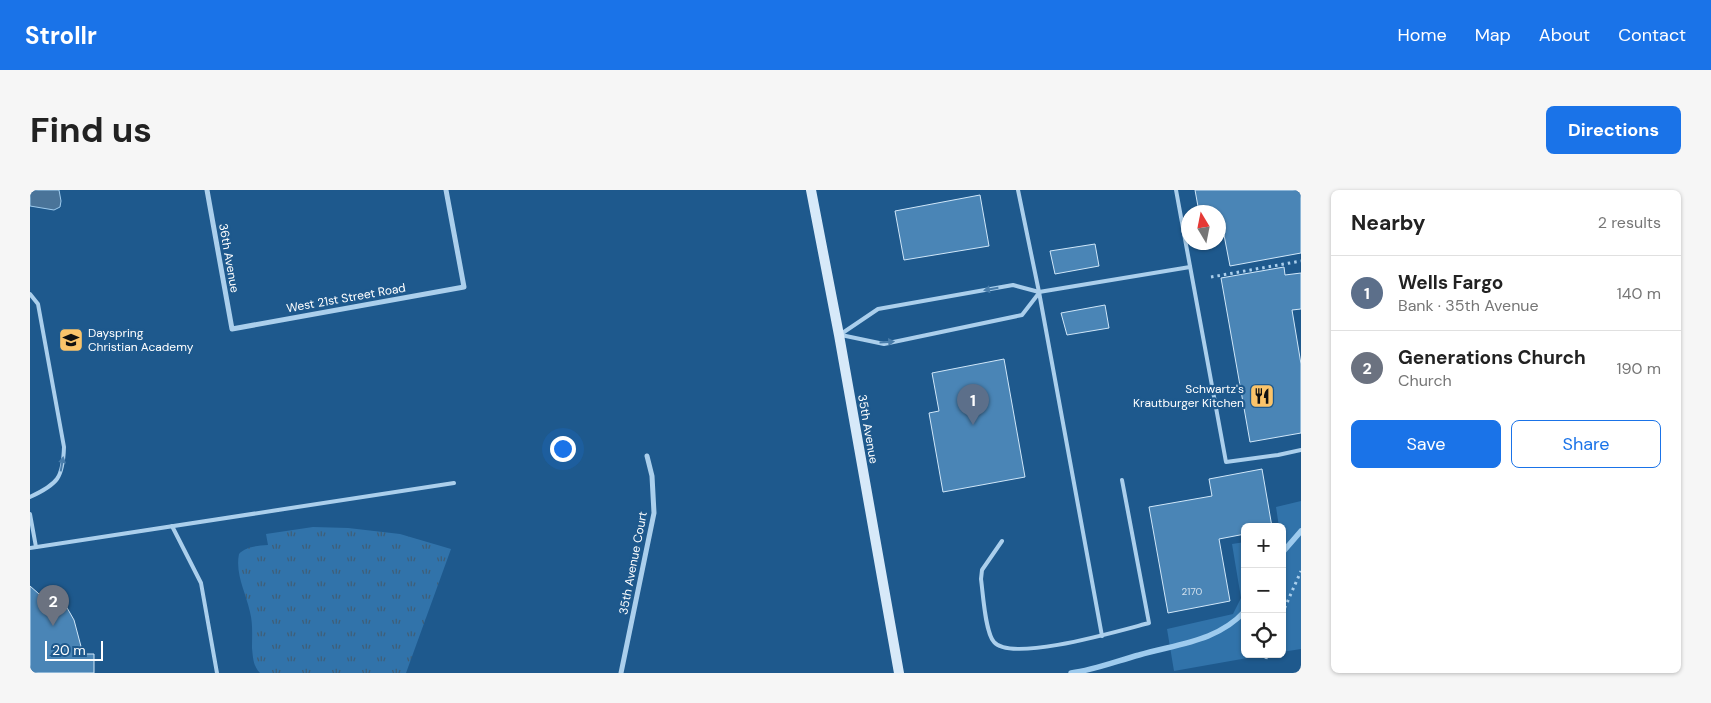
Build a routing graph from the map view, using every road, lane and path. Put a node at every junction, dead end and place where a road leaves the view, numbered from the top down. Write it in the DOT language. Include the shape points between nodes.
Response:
graph roads {
  1 [pos="207,190"];
  2 [pos="446,190"];
  3 [pos="811,190"];
  4 [pos="1018,190"];
  5 [pos="1176,190"];
  6 [pos="1301,261"];
  7 [pos="1190,267"];
  8 [pos="1211,277"];
  9 [pos="1039,292"];
  10 [pos="30,294"];
  11 [pos="232,329"];
  12 [pos="839,335"];
  13 [pos="1301,450"];
  14 [pos="647,456"];
  15 [pos="1122,480"];
  16 [pos="454,482"];
  17 [pos="30,497"];
  18 [pos="30,514"];
  19 [pos="172,526"];
  20 [pos="1002,541"];
  21 [pos="36,547"];
  22 [pos="30,548"];
  23 [pos="1301,571"];
  24 [pos="1282,613"];
  25 [pos="1102,636"];
  26 [pos="217,673"];
  27 [pos="621,673"];
  28 [pos="899,673"];
  1 -- 11 [label="street, 36th Avenue"];
  2 -- 11 [label="street, West 21st Street Road" via="464,287"];
  3 -- 12 [label="main road, 35th Avenue"];
  4 -- 9 [label="lane"];
  5 -- 7 [label="lane"];
  6 -- 8 [label="path"];
  7 -- 9 [label="lane"];
  7 -- 13 [label="lane" via="1226,462"];
  9 -- 12 [label="lane, one-way" via="1013,285 878,309"];
  12 -- 9 [label="lane, one-way" via="884,344 1022,315"];
  9 -- 25 [label="lane"];
  17 -- 10 [label="lane, one-way" via="48,489 58,478 63,467 64,447 38,304"];
  12 -- 28 [label="main road, 35th Avenue"];
  14 -- 27 [label="street, 35th Avenue Court" via="652,476 654,513"];
  15 -- 25 [label="lane" via="1149,623"];
  16 -- 19 [label="lane"];
  18 -- 21 [label="lane"];
  19 -- 21 [label="lane"];
  19 -- 26 [label="lane" via="200,583"];
  20 -- 25 [label="lane" via="982,570 980,579 989,632 994,642 1004,649 1046,647"];
  21 -- 22 [label="lane"];
  23 -- 24 [label="path"];
}
